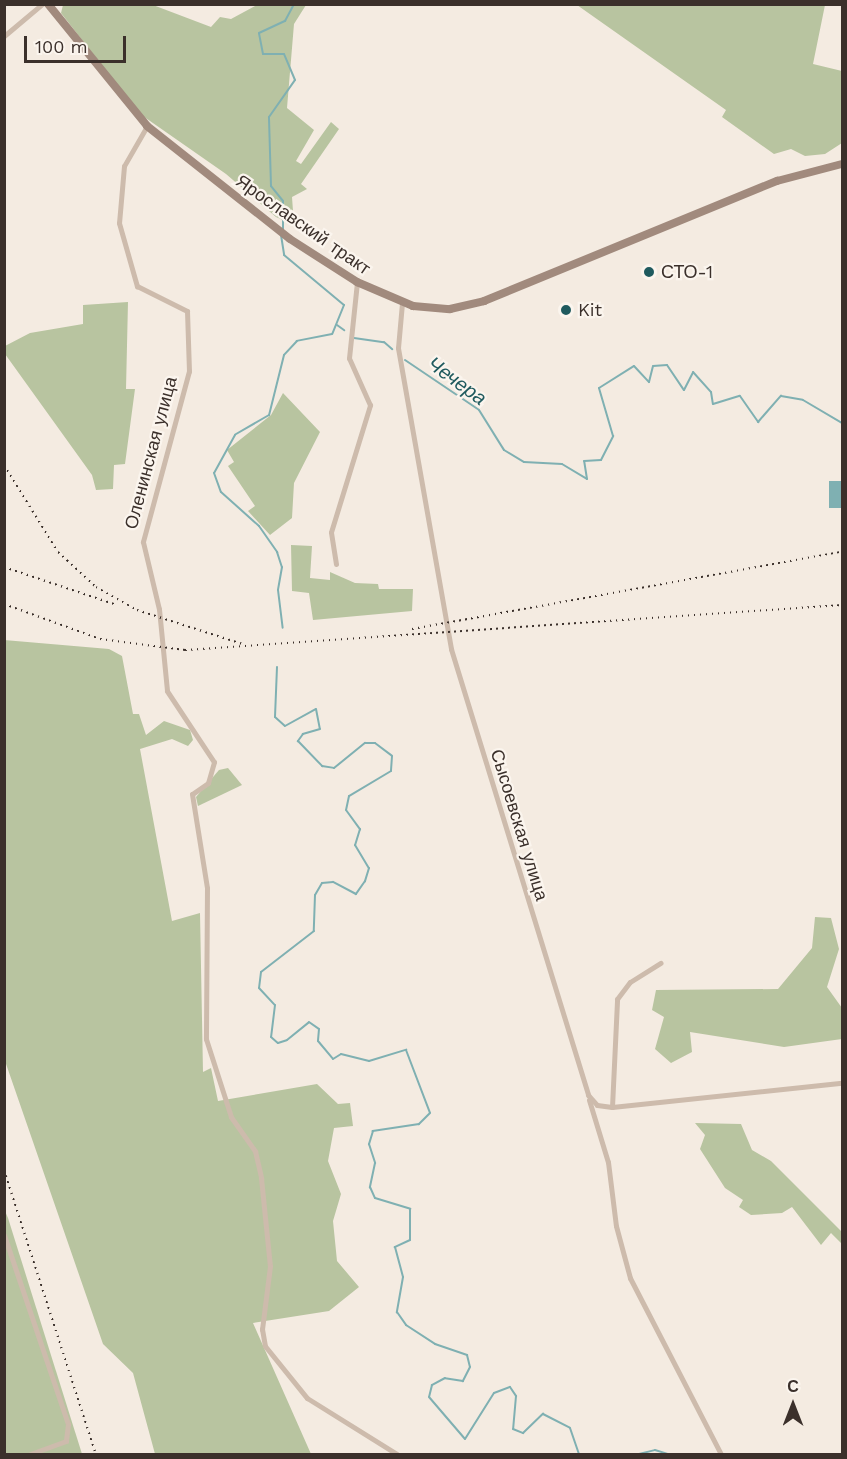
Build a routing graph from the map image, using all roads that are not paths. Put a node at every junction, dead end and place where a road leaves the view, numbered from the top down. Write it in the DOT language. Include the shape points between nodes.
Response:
graph roads {
  1 [pos="42,4"];
  2 [pos="48,4"];
  3 [pos="4,36"];
  4 [pos="147,126"];
  5 [pos="843,164"];
  6 [pos="357,282"];
  7 [pos="402,303"];
  8 [pos="336,564"];
  9 [pos="661,963"];
  10 [pos="843,1083"];
  11 [pos="588,1095"];
  12 [pos="609,1107"];
  13 [pos="597,1125"];
  14 [pos="4,1235"];
  15 [pos="30,1455"];
  16 [pos="397,1455"];
  17 [pos="721,1455"];
  1 -- 3 [label="street"];
  2 -- 4 [label="street, Ярославский тракт"];
  4 -- 6 [label="street, Ярославский тракт" via="264,220"];
  4 -- 16 [label="street, Оленинская улица" via="130,152 120,183 121,241 136,286 187,311 190,339 189,371 145,526 145,561 159,609 167,692 214,762 208,783 192,794 207,888 206,1040 231,1116 255,1151 261,1178 270,1266 262,1329 266,1347 298,1390"];
  5 -- 7 [label="street, Ярославский тракт" via="777,181 484,301 438,310"];
  6 -- 7 [label="street, Ярославский тракт"];
  6 -- 8 [label="street" via="349,358 370,405 331,532"];
  7 -- 11 [label="street, Сысоевская улица" via="398,348 451,649"];
  9 -- 12 [label="street" via="630,982 617,999"];
  10 -- 12 [label="street"];
  11 -- 12 [label="street"];
  11 -- 13 [label="street, Сысоевская улица"];
  12 -- 13 [label="street"];
  13 -- 17 [label="street, Сысоевская улица" via="630,1278"];
  14 -- 15 [label="street" via="68,1424 66,1441"];
}
